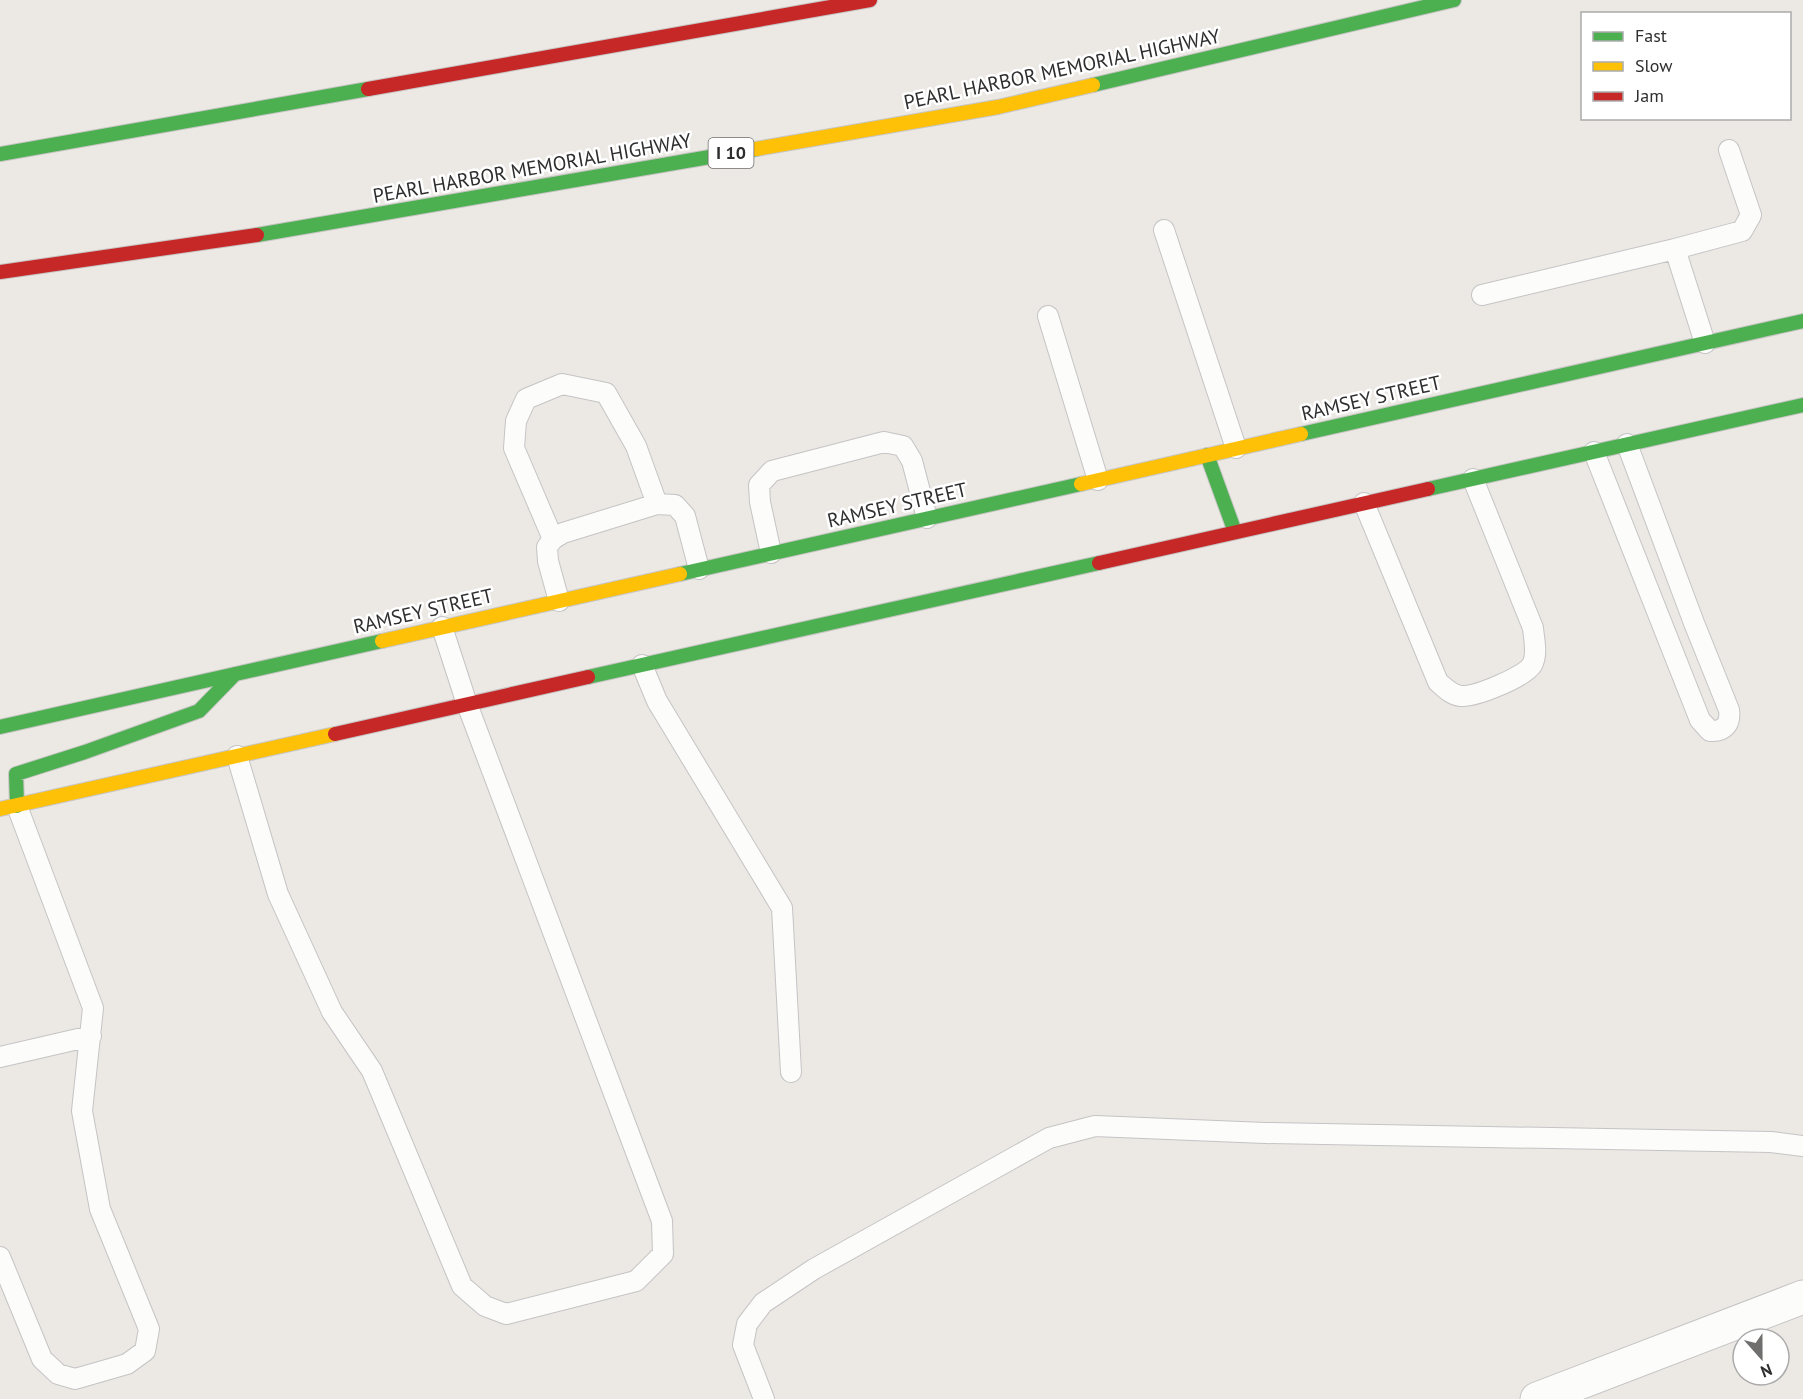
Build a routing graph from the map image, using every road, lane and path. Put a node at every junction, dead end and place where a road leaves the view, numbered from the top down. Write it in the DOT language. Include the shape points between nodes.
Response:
graph roads {
  1 [pos="870,0"];
  2 [pos="1454,0"];
  3 [pos="1730,150"];
  4 [pos="3,153"];
  5 [pos="1164,230"];
  6 [pos="1675,249"];
  7 [pos="0,272"];
  8 [pos="1482,295"];
  9 [pos="1048,316"];
  10 [pos="1803,321"];
  11 [pos="1705,343"];
  12 [pos="1803,405"];
  13 [pos="1627,444"];
  14 [pos="1236,448"];
  15 [pos="1594,452"];
  16 [pos="1207,455"];
  17 [pos="1473,479"];
  18 [pos="1098,480"];
  19 [pos="1364,503"];
  20 [pos="657,504"];
  21 [pos="927,518"];
  22 [pos="1235,532"];
  23 [pos="553,539"];
  24 [pos="771,553"];
  25 [pos="699,569"];
  26 [pos="559,601"];
  27 [pos="442,627"];
  28 [pos="642,665"];
  29 [pos="236,674"];
  30 [pos="467,704"];
  31 [pos="0,727"];
  32 [pos="237,756"];
  33 [pos="8,807"];
  34 [pos="91,1036"];
  35 [pos="0,1058"];
  36 [pos="791,1072"];
  37 [pos="1803,1146"];
  38 [pos="0,1257"];
  39 [pos="1803,1297"];
  40 [pos="764,1399"];
  41 [pos="1537,1399"];
  1 -- 4 [label="main road"];
  2 -- 7 [label="main road, PEARL HARBOR MEMORIAL HIGHWAY / I 10" via="998,107 294,229"];
  3 -- 6 [label="lane" via="1751,216 1742,231"];
  5 -- 14 [label="lane"];
  6 -- 8 [label="lane"];
  6 -- 11 [label="lane"];
  9 -- 18 [label="lane"];
  10 -- 11 [label="main road, RAMSEY STREET"];
  11 -- 14 [label="main road, RAMSEY STREET"];
  12 -- 13 [label="main road"];
  13 -- 15 [label="main road"];
  13 -- 15 [label="lane" via="1729,710 1724,729 1710,731 1700,720"];
  14 -- 16 [label="main road, RAMSEY STREET"];
  15 -- 17 [label="main road"];
  16 -- 18 [label="main road, RAMSEY STREET"];
  16 -- 22 [label="main road"];
  17 -- 19 [label="main road"];
  17 -- 19 [label="lane" via="1533,628 1535,652 1533,663 1524,673 1473,695 1459,696 1438,682"];
  18 -- 21 [label="main road, RAMSEY STREET"];
  19 -- 22 [label="main road"];
  20 -- 23 [label="lane"];
  20 -- 23 [label="lane" via="636,446 606,393 562,384 526,399 516,421 514,448"];
  20 -- 25 [label="lane" via="675,505 685,516"];
  21 -- 24 [label="main road, RAMSEY STREET"];
  21 -- 24 [label="lane" via="912,461 903,446 884,442 772,471 759,485"];
  22 -- 28 [label="main road"];
  23 -- 26 [label="lane" via="547,547 548,561"];
  24 -- 25 [label="main road, RAMSEY STREET"];
  25 -- 26 [label="main road, RAMSEY STREET"];
  26 -- 27 [label="main road, RAMSEY STREET"];
  27 -- 29 [label="main road, RAMSEY STREET"];
  27 -- 30 [label="lane"];
  28 -- 30 [label="main road"];
  28 -- 36 [label="lane" via="657,701 782,908"];
  29 -- 31 [label="main road, RAMSEY STREET"];
  29 -- 33 [label="main road" via="199,711 16,774"];
  30 -- 32 [label="main road"];
  30 -- 32 [label="lane" via="662,1221 663,1254 636,1281 506,1314 485,1306 462,1286 372,1071 332,1012 278,894"];
  32 -- 33 [label="main road"];
  33 -- 34 [label="lane" via="93,1008"];
  34 -- 35 [label="lane"];
  34 -- 38 [label="lane" via="82,1111 100,1209 149,1329 146,1352 128,1364 75,1378 58,1374 42,1359"];
  37 -- 40 [label="lane" via="1771,1142 1095,1126 1049,1138 814,1269 763,1303 747,1324 743,1345"];
  39 -- 41 [label="street"];
}
